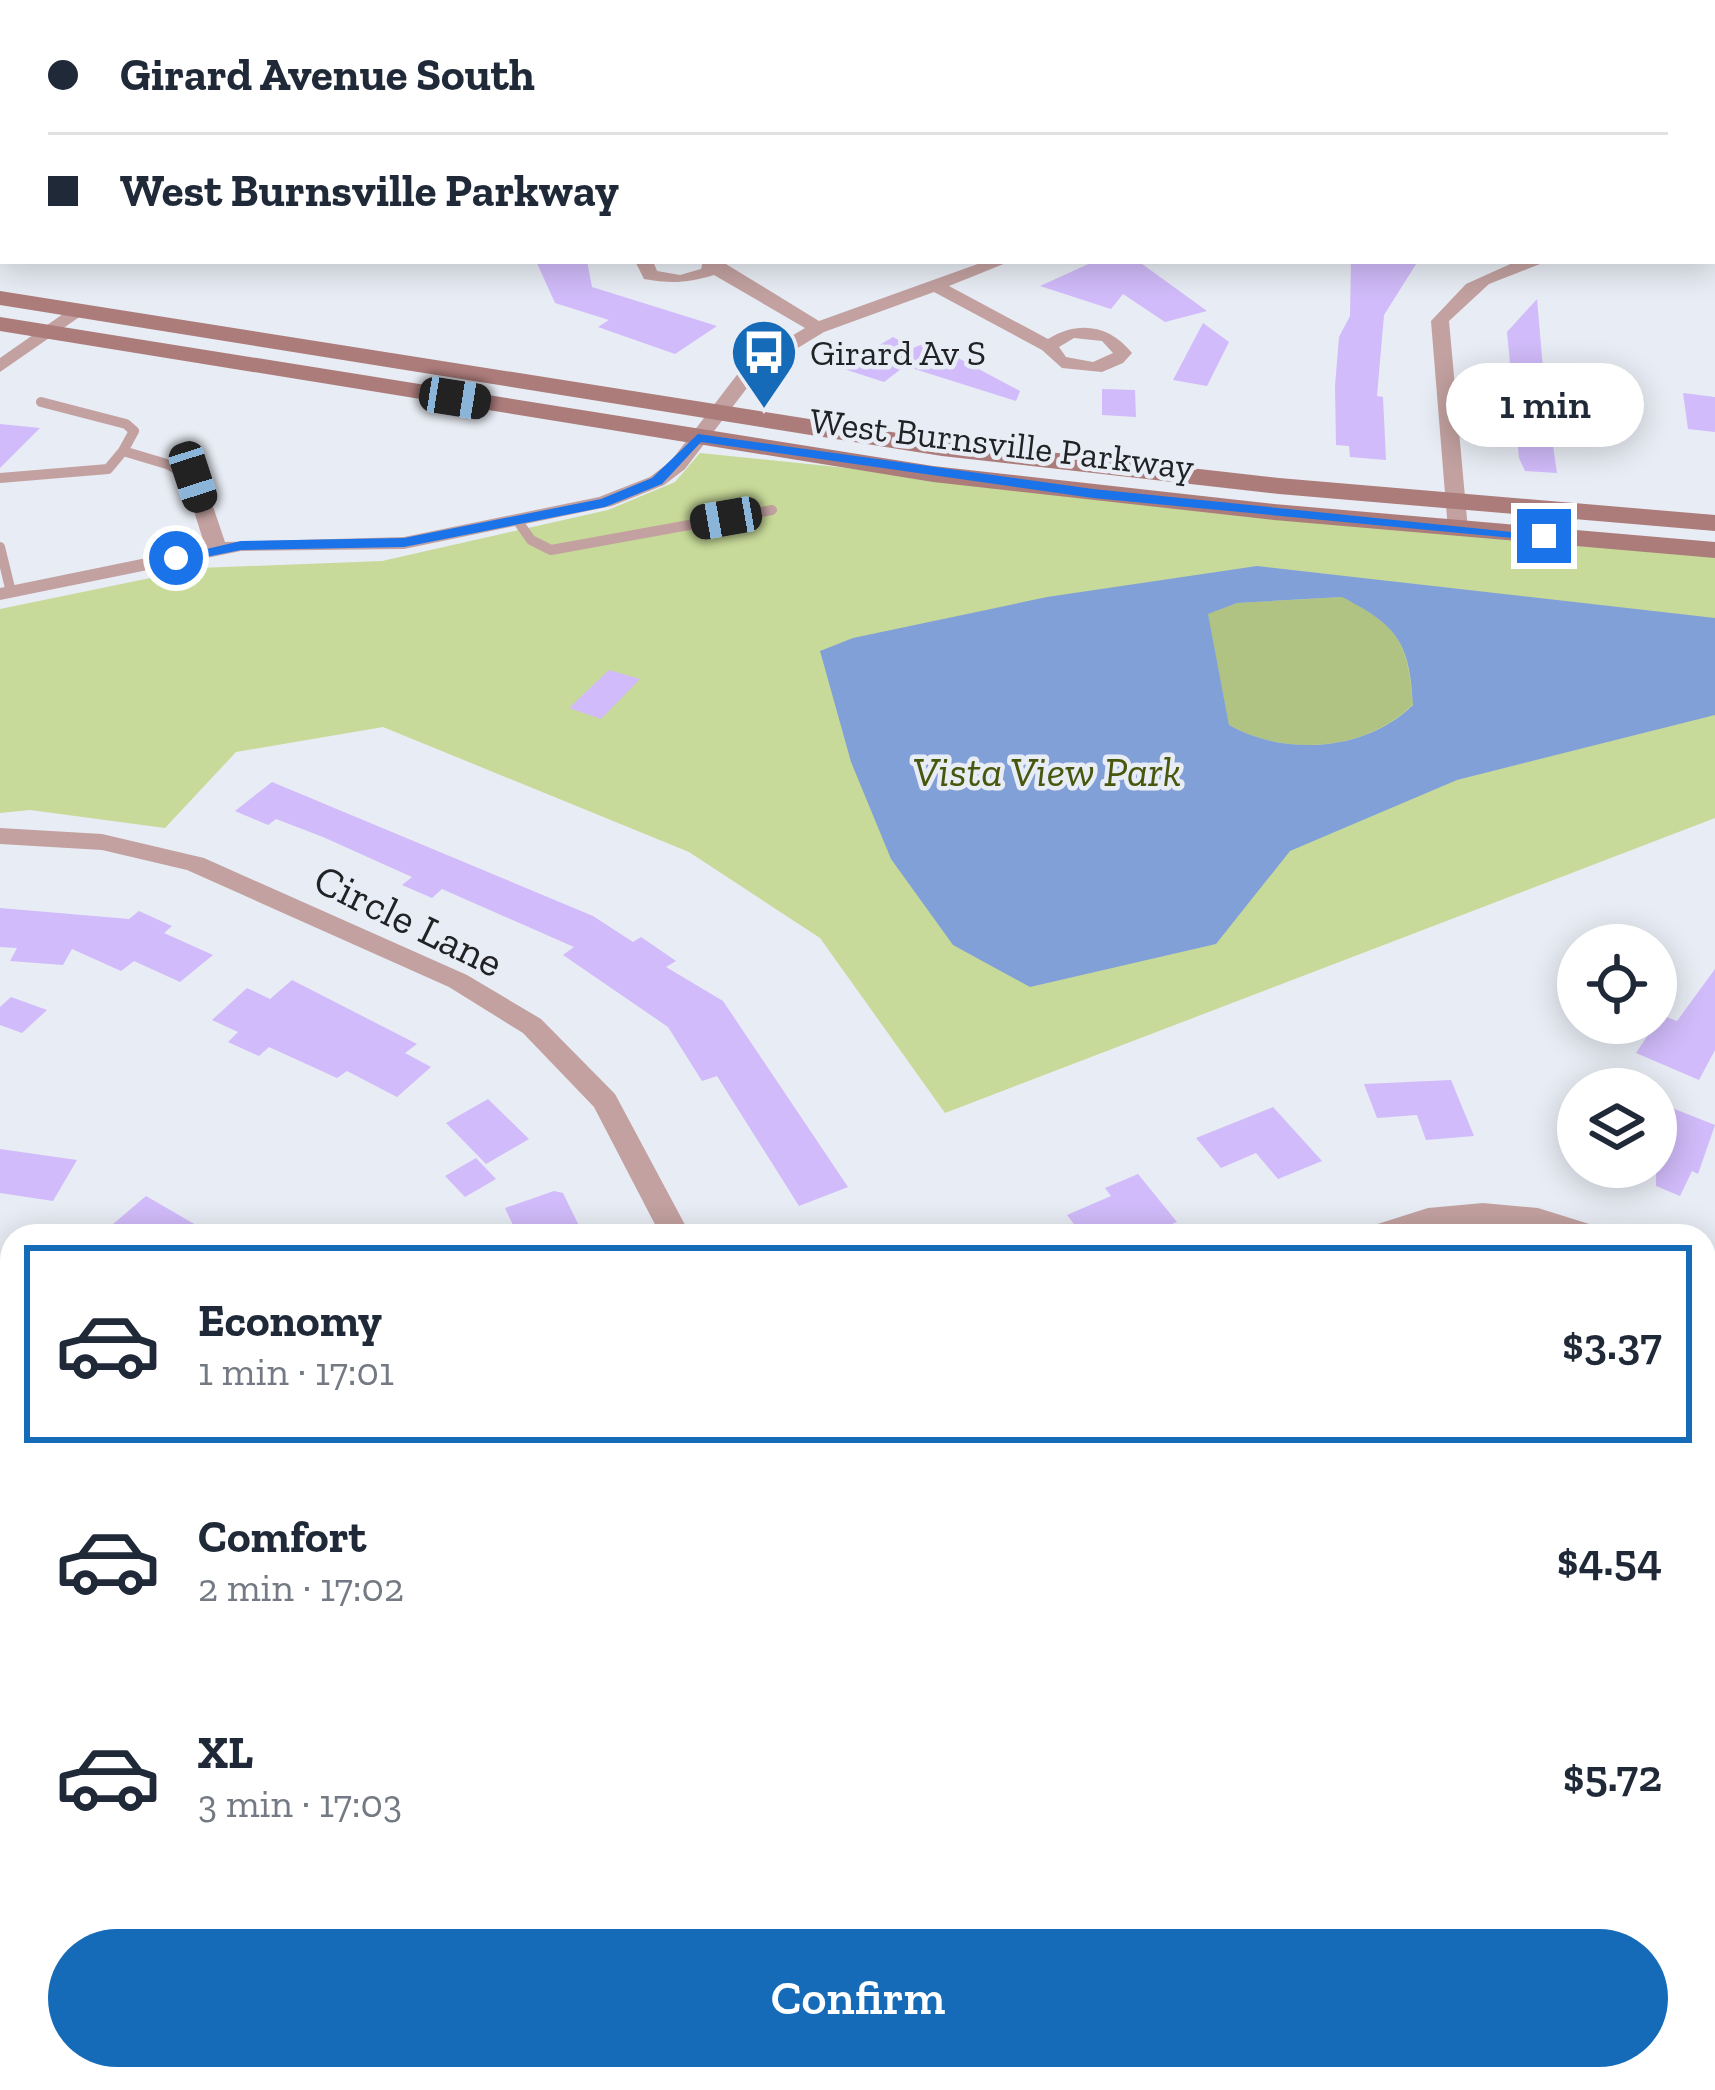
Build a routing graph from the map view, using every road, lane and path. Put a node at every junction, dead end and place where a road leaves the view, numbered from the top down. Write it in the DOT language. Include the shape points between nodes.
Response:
graph roads {
  1 [pos="645,264"];
  2 [pos="712,264"];
  3 [pos="994,264"];
  4 [pos="1525,264"];
  5 [pos="934,285"];
  6 [pos="0,298"];
  7 [pos="79,311"];
  8 [pos="0,324"];
  9 [pos="818,328"];
  10 [pos="52,333"];
  11 [pos="1048,346"];
  12 [pos="0,367"];
  13 [pos="40,402"];
  14 [pos="717,413"];
  15 [pos="698,438"];
  16 [pos="123,451"];
  17 [pos="170,465"];
  18 [pos="0,478"];
  19 [pos="772,510"];
  20 [pos="1455,516"];
  21 [pos="517,520"];
  22 [pos="1715,523"];
  23 [pos="0,547"];
  24 [pos="217,550"];
  25 [pos="1715,550"];
  26 [pos="5,593"];
  27 [pos="0,836"];
  28 [pos="670,1224"];
  29 [pos="1403,1224"];
  30 [pos="1562,1224"];
  1 -- 2 [label="street" via="650,275 669,280 691,279"];
  2 -- 9 [label="street"];
  3 -- 5 [label="street"];
  4 -- 20 [label="street" via="1465,289 1440,321"];
  5 -- 9 [label="street"];
  5 -- 11 [label="street"];
  6 -- 7 [label="street, West Burnsville Parkway"];
  7 -- 10 [label="street"];
  7 -- 14 [label="street, West Burnsville Parkway"];
  8 -- 10 [label="street, West Burnsville Parkway"];
  9 -- 14 [label="street" via="753,367"];
  10 -- 12 [label="street"];
  10 -- 15 [label="street, West Burnsville Parkway"];
  13 -- 16 [label="lane" via="126,424 134,431"];
  14 -- 15 [label="street"];
  14 -- 20 [label="street, West Burnsville Parkway"];
  15 -- 20 [label="street, West Burnsville Parkway" via="1093,494"];
  15 -- 21 [label="street" via="657,481 605,502"];
  16 -- 17 [label="lane"];
  16 -- 18 [label="lane" via="108,469"];
  17 -- 24 [label="street" via="193,477"];
  19 -- 21 [label="lane" via="551,550"];
  20 -- 22 [label="street, West Burnsville Parkway"];
  20 -- 25 [label="street, West Burnsville Parkway"];
  21 -- 24 [label="street" via="404,543"];
  23 -- 26 [label="lane"];
  24 -- 26 [label="street"];
  27 -- 28 [label="street, Circle Lane" via="102,842 195,864 458,981 532,1026 605,1101"];
  29 -- 30 [label="street" via="1487,1213"];
}
